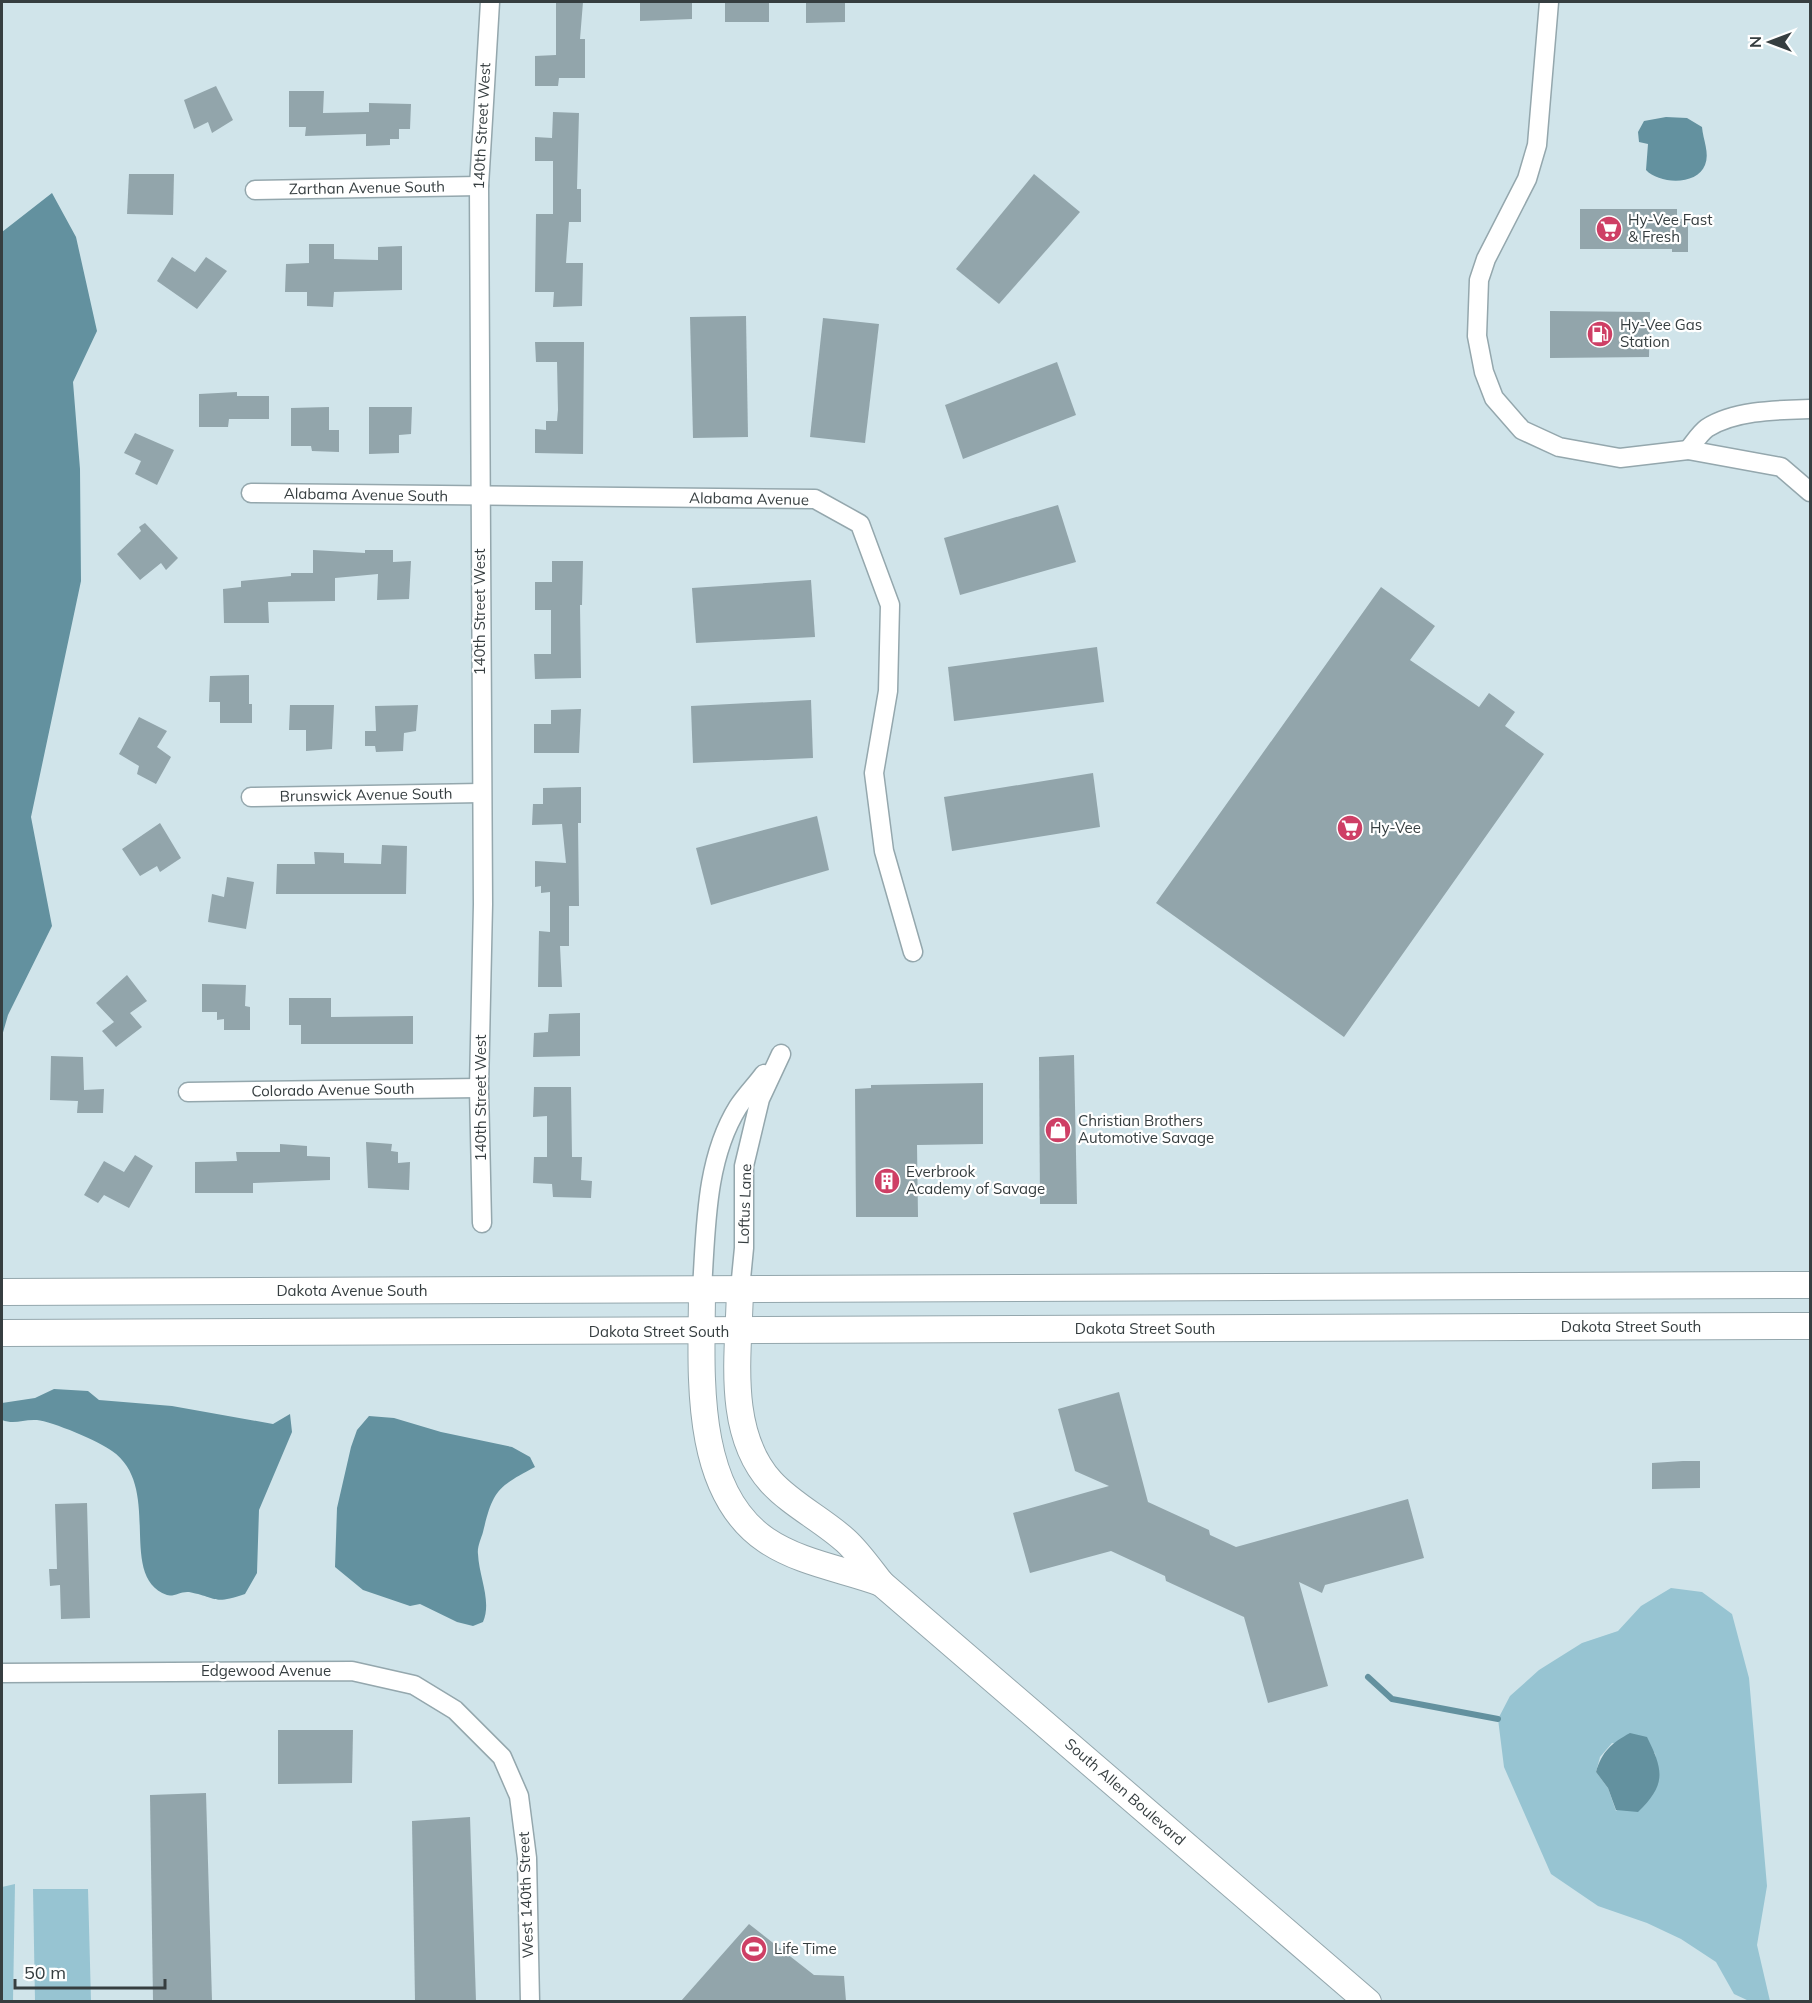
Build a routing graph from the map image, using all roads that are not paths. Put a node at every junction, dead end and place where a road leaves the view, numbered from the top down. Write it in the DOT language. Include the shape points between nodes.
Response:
graph roads {
  1 [pos="490,2"];
  2 [pos="1549,2"];
  3 [pos="479,186"];
  4 [pos="255,190"];
  5 [pos="1810,409"];
  6 [pos="1688,450"];
  7 [pos="1810,492"];
  8 [pos="251,493"];
  9 [pos="481,497"];
  10 [pos="481,793"];
  11 [pos="251,797"];
  12 [pos="913,952"];
  13 [pos="782,1054"];
  14 [pos="767,1070"];
  15 [pos="479,1088"];
  16 [pos="188,1092"];
  17 [pos="482,1223"];
  18 [pos="1810,1285"];
  19 [pos="702,1289"];
  20 [pos="740,1289"];
  21 [pos="2,1292"];
  22 [pos="1810,1326"];
  23 [pos="702,1332"];
  24 [pos="739,1332"];
  25 [pos="2,1334"];
  26 [pos="881,1583"];
  27 [pos="2,1673"];
  28 [pos="502,1757"];
  29 [pos="530,2001"];
  30 [pos="1368,2001"];
  1 -- 3 [label="street, 140th Street West"];
  2 -- 6 [label="street" via="1537,145 1527,179 1479,280 1477,336 1484,372 1494,398 1522,430 1559,447 1620,458"];
  3 -- 4 [label="street, Zarthan Avenue South"];
  3 -- 9 [label="street, 140th Street West"];
  5 -- 6 [label="street" via="1743,415 1707,428"];
  6 -- 7 [label="street" via="1781,467"];
  8 -- 9 [label="street, Alabama Avenue South"];
  9 -- 10 [label="street, 140th Street West"];
  9 -- 12 [label="street, Alabama Avenue" via="815,499 860,524 890,605 888,691 874,773 884,850"];
  10 -- 11 [label="street, Brunswick Avenue South"];
  10 -- 15 [label="street, 140th Street West"];
  13 -- 20 [label="street, Loftus Lane" via="760,1099 744,1166"];
  14 -- 19 [label="street, Loftus Lane" via="738,1107 722,1142 712,1181"];
  15 -- 16 [label="street, Colorado Avenue South"];
  15 -- 17 [label="street, 140th Street West"];
  18 -- 20 [label="main road"];
  19 -- 20 [label="main road"];
  19 -- 21 [label="main road, Dakota Avenue South"];
  19 -- 23 [label="main road, South Allen Boulevard"];
  20 -- 24 [label="main road, South Allen Boulevard"];
  22 -- 24 [label="main road, Dakota Street South"];
  23 -- 24 [label="main road, Dakota Street South"];
  23 -- 25 [label="main road, Dakota Street South"];
  23 -- 26 [label="main road, South Allen Boulevard" via="708,1446 719,1477 745,1522 765,1540 800,1558"];
  24 -- 26 [label="main road, South Allen Boulevard" via="742,1424 759,1466 771,1483 847,1542"];
  26 -- 30 [label="main road, South Allen Boulevard"];
  27 -- 28 [label="street, Edgewood Avenue" via="352,1671 414,1685 455,1710"];
  28 -- 29 [label="street, West 140th Street" via="519,1796 527,1858"];
}
